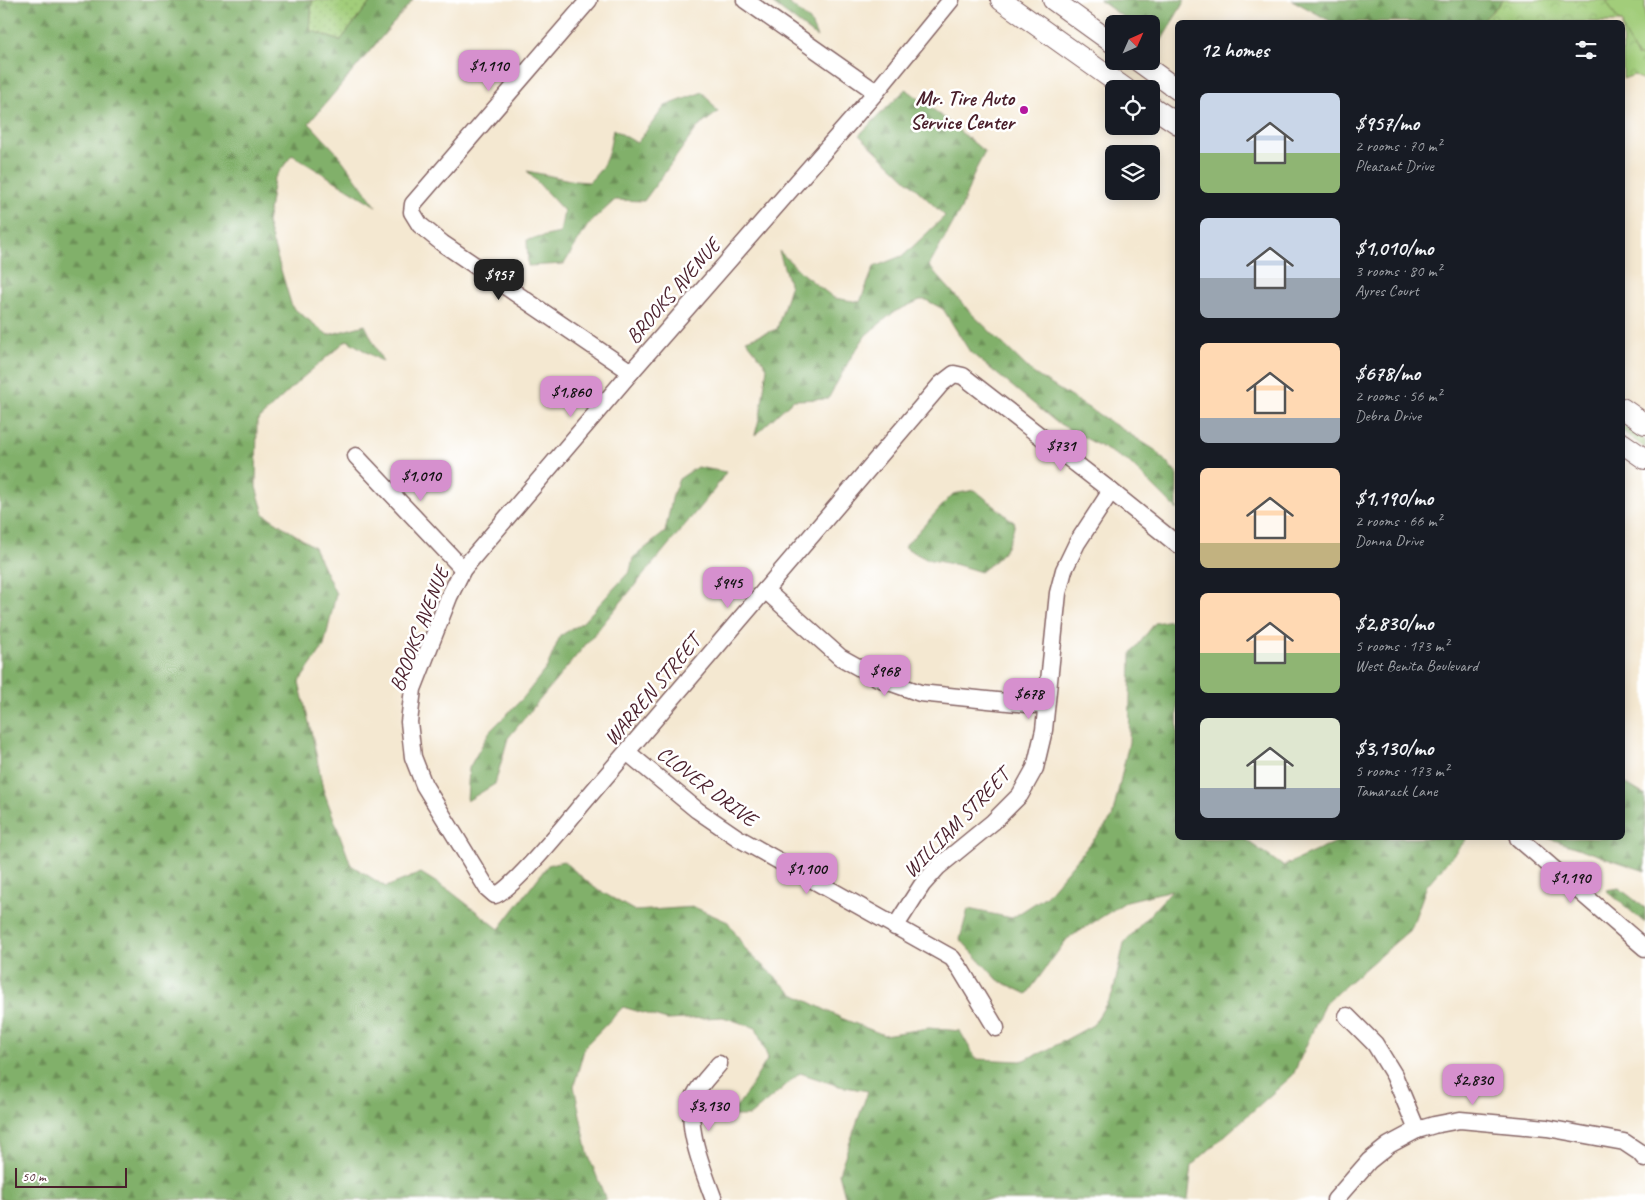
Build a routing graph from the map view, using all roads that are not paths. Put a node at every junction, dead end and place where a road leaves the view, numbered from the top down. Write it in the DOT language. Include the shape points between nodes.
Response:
graph roads {
  1 [pos="589,0"];
  2 [pos="745,0"];
  3 [pos="950,0"];
  4 [pos="1001,0"];
  5 [pos="1053,0"];
  6 [pos="1105,38"];
  7 [pos="1150,70"];
  8 [pos="1113,80"];
  9 [pos="1175,88"];
  10 [pos="876,92"];
  11 [pos="1160,112"];
  12 [pos="1175,122"];
  13 [pos="631,372"];
  14 [pos="1625,410"];
  15 [pos="1645,424"];
  16 [pos="1625,445"];
  17 [pos="356,456"];
  18 [pos="1645,459"];
  19 [pos="1111,491"];
  20 [pos="1175,543"];
  21 [pos="463,569"];
  22 [pos="765,590"];
  23 [pos="1046,706"];
  24 [pos="627,752"];
  25 [pos="1520,840"];
  26 [pos="490,890"];
  27 [pos="895,927"];
  28 [pos="1645,948"];
  29 [pos="1347,1016"];
  30 [pos="996,1028"];
  31 [pos="719,1064"];
  32 [pos="1417,1130"];
  33 [pos="1643,1152"];
  34 [pos="1340,1198"];
  35 [pos="714,1200"];
  1 -- 13 [label="street" via="413,204 412,212 420,225 442,243"];
  2 -- 10 [label="street"];
  3 -- 10 [label="street, BROOKS AVENUE"];
  4 -- 8 [label="main road"];
  5 -- 6 [label="main road"];
  7 -- 9 [label="main road"];
  10 -- 13 [label="street, BROOKS AVENUE"];
  11 -- 12 [label="main road"];
  13 -- 21 [label="street, BROOKS AVENUE"];
  14 -- 15 [label="main road"];
  16 -- 18 [label="main road"];
  17 -- 21 [label="street"];
  19 -- 20 [label="street"];
  19 -- 22 [label="street, WARREN STREET" via="963,376 954,374 941,384"];
  19 -- 23 [label="street, WILLIAM STREET" via="1077,543 1064,570 1058,593"];
  21 -- 26 [label="street, BROOKS AVENUE" via="414,689 409,722 413,757 424,784"];
  22 -- 23 [label="street" via="840,657 878,678 920,693"];
  22 -- 24 [label="street, WARREN STREET"];
  23 -- 27 [label="street, WILLIAM STREET" via="1044,730 1034,768 1020,795 938,867 922,885"];
  24 -- 26 [label="street, WARREN STREET" via="513,884 500,894 495,895"];
  24 -- 27 [label="street, CLOVER DRIVE" via="697,810 738,838"];
  25 -- 28 [label="street"];
  27 -- 30 [label="street, CLOVER DRIVE" via="952,958"];
  29 -- 32 [label="street" via="1375,1044 1394,1075"];
  31 -- 35 [label="street" via="696,1094 692,1110 694,1140"];
  32 -- 33 [label="street" via="1460,1120 1547,1128 1624,1142"];
  32 -- 34 [label="street" via="1389,1145 1369,1161"];
}
